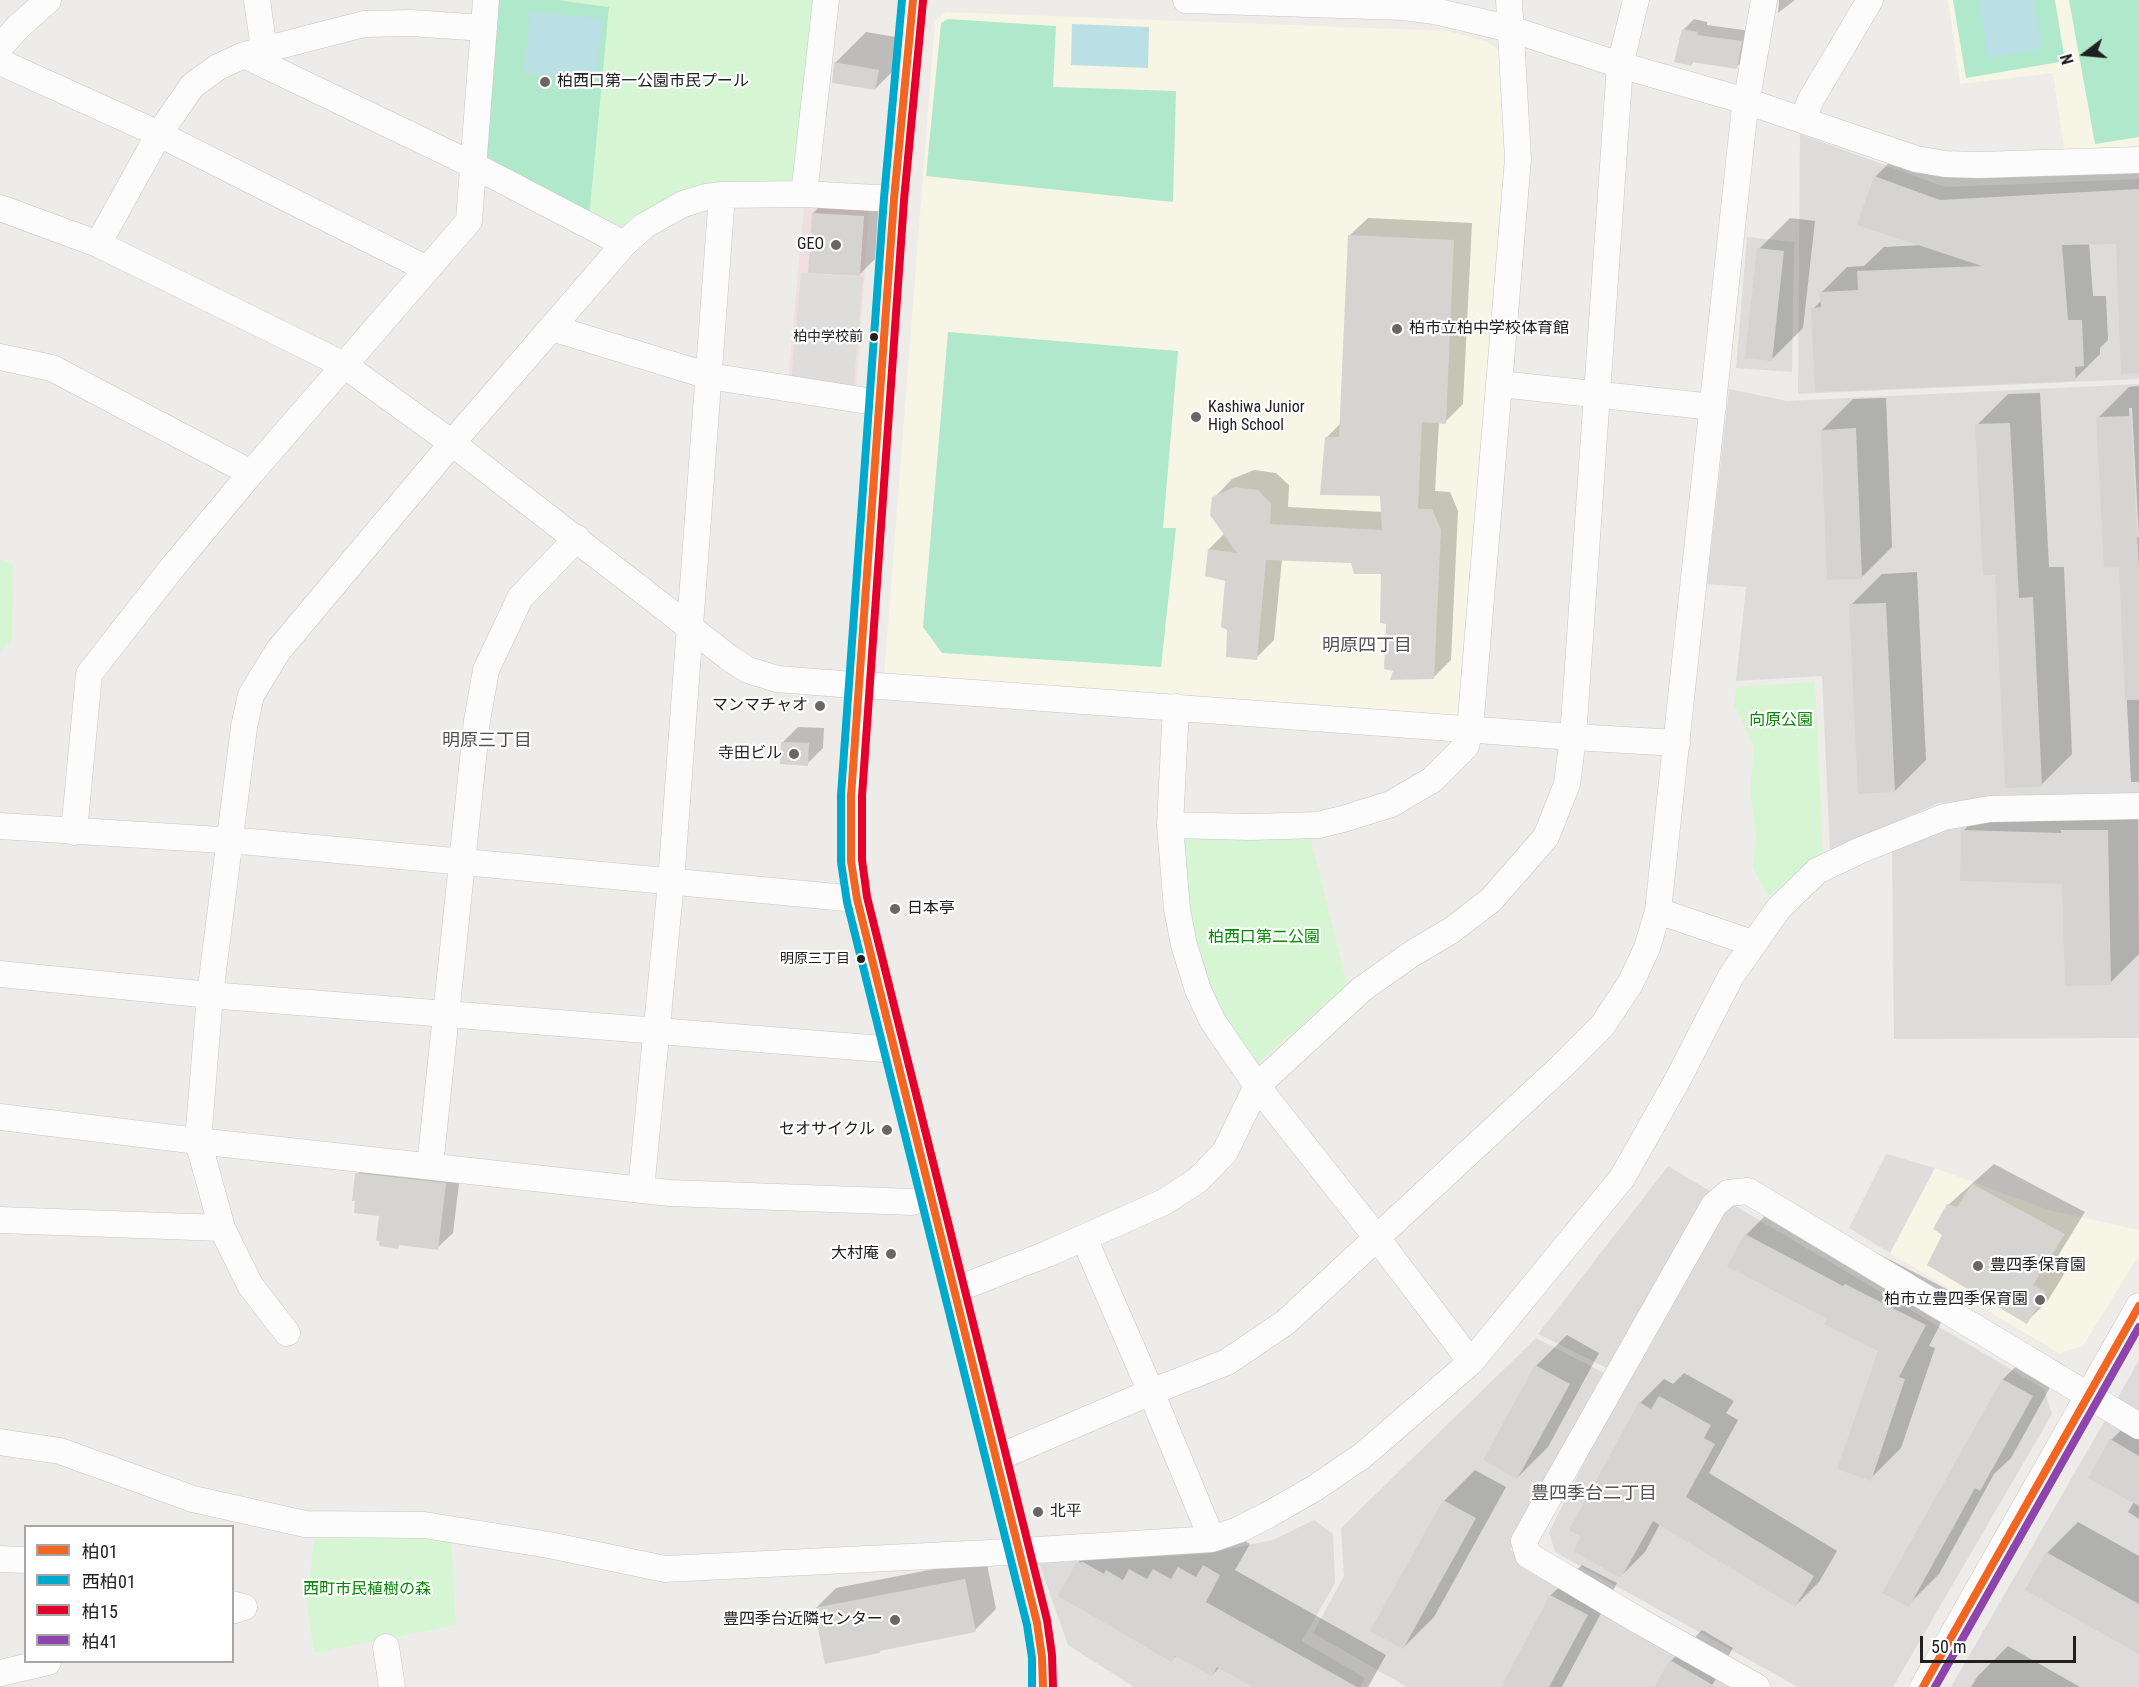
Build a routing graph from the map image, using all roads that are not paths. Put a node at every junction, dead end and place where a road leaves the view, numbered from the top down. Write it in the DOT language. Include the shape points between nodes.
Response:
graph roads {
  1 [pos="48,0"];
  2 [pos="257,0"];
  3 [pos="486,0"];
  4 [pos="826,0"];
  5 [pos="913,0"];
  6 [pos="1186,0"];
  7 [pos="1509,0"];
  8 [pos="1636,0"];
  9 [pos="1764,0"];
  10 [pos="1869,0"];
  11 [pos="1249,1"];
  12 [pos="484,28"];
  13 [pos="1511,30"];
  14 [pos="0,48"];
  15 [pos="254,52"];
  16 [pos="0,62"];
  17 [pos="1620,65"];
  18 [pos="1746,100"];
  19 [pos="1803,120"];
  20 [pos="159,134"];
  21 [pos="2139,160"];
  22 [pos="473,165"];
  23 [pos="804,194"];
  24 [pos="723,195"];
  25 [pos="894,199"];
  26 [pos="0,208"];
  27 [pos="98,244"];
  28 [pos="624,244"];
  29 [pos="427,268"];
  30 [pos="552,328"];
  31 [pos="0,357"];
  32 [pos="344,365"];
  33 [pos="709,376"];
  34 [pos="1500,384"];
  35 [pos="1598,396"];
  36 [pos="880,403"];
  37 [pos="1713,407"];
  38 [pos="452,443"];
  39 [pos="251,473"];
  40 [pos="577,538"];
  41 [pos="691,626"];
  42 [pos="860,685"];
  43 [pos="1176,707"];
  44 [pos="1470,729"];
  45 [pos="1573,737"];
  46 [pos="1677,742"];
  47 [pos="2139,807"];
  48 [pos="1170,825"];
  49 [pos="0,826"];
  50 [pos="74,831"];
  51 [pos="230,840"];
  52 [pos="462,862"];
  53 [pos="671,882"];
  54 [pos="857,899"];
  55 [pos="1658,911"];
  56 [pos="1752,943"];
  57 [pos="0,974"];
  58 [pos="210,995"];
  59 [pos="446,1014"];
  60 [pos="655,1031"];
  61 [pos="895,1050"];
  62 [pos="1257,1086"];
  63 [pos="0,1117"];
  64 [pos="198,1141"];
  65 [pos="430,1166"];
  66 [pos="641,1190"];
  67 [pos="932,1197"];
  68 [pos="0,1220"];
  69 [pos="222,1228"];
  70 [pos="1084,1238"];
  71 [pos="1377,1238"];
  72 [pos="955,1290"];
  73 [pos="2139,1306"];
  74 [pos="287,1333"];
  75 [pos="1471,1362"];
  76 [pos="1151,1392"];
  77 [pos="2089,1395"];
  78 [pos="2139,1426"];
  79 [pos="0,1442"];
  80 [pos="997,1458"];
  81 [pos="1212,1539"];
  82 [pos="1020,1551"];
  83 [pos="0,1559"];
  84 [pos="24,1560"];
  85 [pos="234,1604"];
  86 [pos="234,1610"];
  87 [pos="386,1647"];
  88 [pos="44,1663"];
  89 [pos="0,1673"];
  90 [pos="392,1687"];
  91 [pos="1043,1687"];
  92 [pos="1757,1687"];
  93 [pos="1923,1687"];
  1 -- 14 [label="street"];
  2 -- 15 [label="street"];
  3 -- 12 [label="street"];
  4 -- 23 [label="street"];
  5 -- 25 [label="street"];
  6 -- 11 [label="street"];
  7 -- 13 [label="street"];
  8 -- 17 [label="street"];
  9 -- 18 [label="street"];
  10 -- 19 [label="street" via="1810,101"];
  11 -- 13 [label="street" via="1403,7"];
  12 -- 15 [label="street" via="364,24"];
  12 -- 22 [label="street"];
  13 -- 17 [label="street"];
  13 -- 34 [label="street" via="1518,159"];
  15 -- 20 [label="street" via="218,67 192,86"];
  15 -- 22 [label="street"];
  16 -- 20 [label="street"];
  17 -- 18 [label="street"];
  17 -- 35 [label="street"];
  18 -- 19 [label="street"];
  18 -- 37 [label="street"];
  19 -- 21 [label="street" via="1916,159 1945,164"];
  20 -- 27 [label="street"];
  20 -- 29 [label="street"];
  22 -- 28 [label="street"];
  22 -- 29 [label="street" via="469,221"];
  23 -- 24 [label="street"];
  23 -- 25 [label="street"];
  24 -- 28 [label="street" via="683,204 644,226"];
  24 -- 33 [label="street"];
  25 -- 36 [label="street"];
  26 -- 27 [label="street"];
  27 -- 32 [label="street"];
  28 -- 30 [label="street"];
  29 -- 32 [label="street"];
  30 -- 33 [label="street"];
  30 -- 38 [label="street"];
  31 -- 39 [label="street" via="52,368"];
  32 -- 38 [label="street"];
  32 -- 39 [label="street"];
  33 -- 36 [label="street"];
  33 -- 41 [label="street"];
  34 -- 35 [label="street"];
  34 -- 44 [label="street"];
  35 -- 37 [label="street"];
  35 -- 45 [label="street"];
  36 -- 42 [label="street"];
  37 -- 46 [label="street"];
  38 -- 40 [label="street"];
  38 -- 51 [label="street" via="278,651 251,695"];
  39 -- 50 [label="street" via="89,674"];
  40 -- 41 [label="street"];
  40 -- 52 [label="street" via="520,598 486,669"];
  41 -- 42 [label="street" via="748,670 777,679"];
  41 -- 53 [label="street"];
  42 -- 43 [label="street"];
  42 -- 54 [label="street" via="850,828"];
  43 -- 44 [label="street"];
  43 -- 48 [label="street"];
  44 -- 45 [label="street"];
  44 -- 48 [label="street" via="1466,746 1432,780 1391,804 1318,825"];
  45 -- 46 [label="street"];
  45 -- 62 [label="street" via="1567,784 1558,810 1546,837 1532,855 1491,900 1362,989"];
  46 -- 55 [label="street"];
  47 -- 56 [label="street" via="1990,809 1939,819 1817,871 1779,908"];
  48 -- 62 [label="street" via="1177,909 1198,990 1212,1020"];
  49 -- 50 [label="street"];
  50 -- 51 [label="street"];
  51 -- 52 [label="street"];
  51 -- 58 [label="street"];
  52 -- 53 [label="street"];
  52 -- 59 [label="street"];
  53 -- 54 [label="street"];
  53 -- 60 [label="street"];
  54 -- 61 [label="street"];
  55 -- 56 [label="street"];
  55 -- 71 [label="street" via="1630,984 1602,1026"];
  56 -- 75 [label="street" via="1622,1178"];
  57 -- 58 [label="street"];
  58 -- 59 [label="street"];
  58 -- 64 [label="street"];
  59 -- 60 [label="street"];
  59 -- 65 [label="street"];
  60 -- 61 [label="street"];
  60 -- 66 [label="street"];
  61 -- 67 [label="street"];
  62 -- 70 [label="street" via="1225,1152 1198,1180 1164,1202"];
  62 -- 71 [label="street"];
  63 -- 64 [label="street"];
  64 -- 65 [label="street"];
  64 -- 69 [label="street"];
  65 -- 66 [label="street"];
  66 -- 67 [label="street" via="912,1202"];
  67 -- 72 [label="street"];
  68 -- 69 [label="street"];
  69 -- 74 [label="street" via="250,1285"];
  70 -- 72 [label="street"];
  70 -- 76 [label="street"];
  71 -- 75 [label="street"];
  71 -- 76 [label="street" via="1276,1329 1227,1362"];
  72 -- 80 [label="street"];
  73 -- 77 [label="street"];
  75 -- 81 [label="street" via="1362,1456 1268,1515"];
  76 -- 80 [label="street"];
  76 -- 81 [label="street"];
  77 -- 78 [label="street"];
  77 -- 92 [label="street" via="1748,1191 1728,1193 1714,1204 1524,1541 1528,1555"];
  77 -- 93 [label="street"];
  79 -- 82 [label="street" via="60,1451 193,1499 305,1524 424,1525 665,1569"];
  80 -- 82 [label="street"];
  81 -- 82 [label="street"];
  82 -- 91 [label="street" via="1037,1623"];
  83 -- 84 [label="street"];
  85 -- 86 [label="street" via="244,1607"];
  87 -- 90 [label="street"];
  88 -- 89 [label="street"];
}
